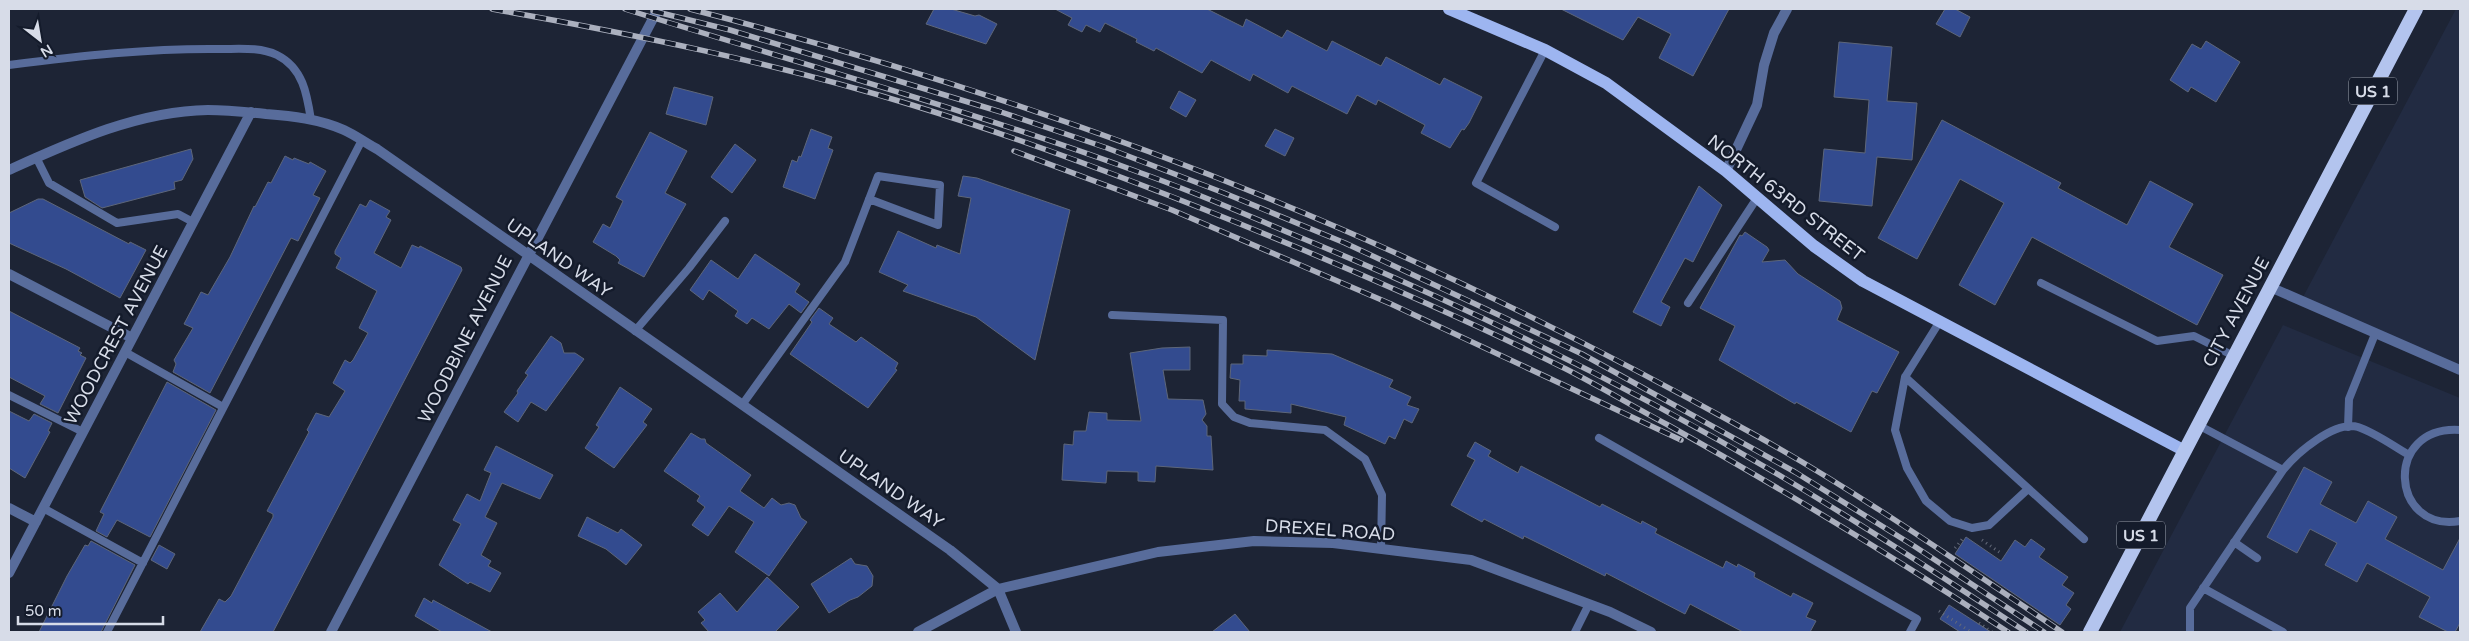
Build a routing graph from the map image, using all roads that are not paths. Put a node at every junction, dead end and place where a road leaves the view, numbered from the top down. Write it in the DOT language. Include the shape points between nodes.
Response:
graph roads {
  1 [pos="658,9"];
  2 [pos="1449,9"];
  3 [pos="1787,9"];
  4 [pos="2416,9"];
  5 [pos="1544,50"];
  6 [pos="9,65"];
  7 [pos="251,112"];
  8 [pos="311,120"];
  9 [pos="362,140"];
  10 [pos="36,157"];
  11 [pos="9,170"];
  12 [pos="1726,171"];
  13 [pos="1757,198"];
  14 [pos="869,199"];
  15 [pos="725,221"];
  16 [pos="193,222"];
  17 [pos="1555,227"];
  18 [pos="527,255"];
  19 [pos="9,274"];
  20 [pos="2041,284"];
  21 [pos="2270,287"];
  22 [pos="1688,303"];
  23 [pos="1112,314"];
  24 [pos="1940,321"];
  25 [pos="635,331"];
  26 [pos="2375,334"];
  27 [pos="132,338"];
  28 [pos="125,352"];
  29 [pos="2234,356"];
  30 [pos="2460,370"];
  31 [pos="1905,376"];
  32 [pos="9,395"];
  33 [pos="742,405"];
  34 [pos="223,406"];
  35 [pos="2198,425"];
  36 [pos="2348,427"];
  37 [pos="2460,430"];
  38 [pos="83,432"];
  39 [pos="1599,438"];
  40 [pos="2185,451"];
  41 [pos="2410,455"];
  42 [pos="2283,470"];
  43 [pos="2028,489"];
  44 [pos="9,508"];
  45 [pos="43,508"];
  46 [pos="2460,521"];
  47 [pos="36,522"];
  48 [pos="2084,539"];
  49 [pos="2234,542"];
  50 [pos="1381,549"];
  51 [pos="2257,558"];
  52 [pos="142,563"];
  53 [pos="9,573"];
  54 [pos="2203,588"];
  55 [pos="998,589"];
  56 [pos="1589,604"];
  57 [pos="107,632"];
  58 [pos="331,632"];
  59 [pos="918,632"];
  60 [pos="1016,632"];
  61 [pos="1575,632"];
  62 [pos="1651,632"];
  63 [pos="1910,632"];
  64 [pos="2090,632"];
  65 [pos="2190,632"];
  66 [pos="2283,632"];
  1 -- 18 [label="street, WOODBINE AVENUE"];
  2 -- 5 [label="main road, NORTH 63RD STREET"];
  3 -- 12 [label="street" via="1774,33 1757,105"];
  4 -- 21 [label="highway, CITY AVENUE / US 1"];
  5 -- 12 [label="main road, NORTH 63RD STREET" via="1606,83"];
  5 -- 17 [label="lane" via="1476,183"];
  6 -- 8 [label="lane" via="196,48 258,49 278,56 294,67 304,84"];
  7 -- 8 [label="street, UPLAND WAY"];
  7 -- 10 [label="street, UPLAND WAY" via="207,110 139,121 79,139"];
  7 -- 16 [label="street, WOODCREST AVENUE"];
  8 -- 9 [label="street, UPLAND WAY"];
  9 -- 18 [label="street, UPLAND WAY"];
  9 -- 34 [label="lane"];
  10 -- 11 [label="street, UPLAND WAY"];
  10 -- 16 [label="lane" via="49,183 117,223 178,214"];
  12 -- 13 [label="main road, NORTH 63RD STREET"];
  13 -- 22 [label="lane"];
  13 -- 24 [label="main road, NORTH 63RD STREET" via="1814,246 1863,281"];
  14 -- 14 [label="lane" via="878,176 940,185 938,224"];
  14 -- 33 [label="lane" via="845,262"];
  15 -- 25 [label="lane"];
  16 -- 27 [label="street, WOODCREST AVENUE"];
  18 -- 25 [label="street, UPLAND WAY"];
  18 -- 58 [label="street, WOODBINE AVENUE"];
  19 -- 27 [label="street"];
  20 -- 29 [label="lane" via="2157,341 2194,336"];
  21 -- 26 [label="street"];
  21 -- 29 [label="highway, CITY AVENUE / US 1"];
  23 -- 50 [label="lane" via="1223,320 1222,404 1234,416 1250,423 1324,430 1364,459 1382,496"];
  24 -- 31 [label="lane"];
  24 -- 40 [label="main road, NORTH 63RD STREET"];
  25 -- 33 [label="street, UPLAND WAY"];
  26 -- 30 [label="street"];
  26 -- 36 [label="lane" via="2349,399"];
  27 -- 28 [label="street, WOODCREST AVENUE"];
  28 -- 34 [label="lane"];
  28 -- 38 [label="street, WOODCREST AVENUE"];
  29 -- 35 [label="highway, CITY AVENUE / US 1"];
  31 -- 43 [label="lane"];
  31 -- 43 [label="lane" via="1895,430 1906,468 1926,500 1950,521 1972,528 1989,525"];
  32 -- 38 [label="lane"];
  33 -- 55 [label="street, UPLAND WAY" via="950,550"];
  34 -- 52 [label="lane"];
  35 -- 40 [label="highway, CITY AVENUE / US 1"];
  35 -- 42 [label="lane"];
  36 -- 41 [label="lane" via="2357,427"];
  36 -- 42 [label="lane" via="2332,432 2302,450"];
  37 -- 41 [label="lane" via="2430,433"];
  38 -- 45 [label="street, WOODCREST AVENUE"];
  39 -- 63 [label="lane" via="1917,620"];
  40 -- 64 [label="highway, CITY AVENUE / US 1"];
  41 -- 46 [label="lane" via="2404,478 2407,494 2416,508 2438,521"];
  42 -- 49 [label="lane"];
  43 -- 48 [label="lane"];
  44 -- 47 [label="street"];
  45 -- 47 [label="street, WOODCREST AVENUE"];
  45 -- 52 [label="lane"];
  47 -- 53 [label="street, WOODCREST AVENUE"];
  49 -- 51 [label="lane"];
  49 -- 54 [label="lane"];
  50 -- 55 [label="street, DREXEL ROAD" via="1333,543 1254,541 1158,552"];
  50 -- 56 [label="street, DREXEL ROAD" via="1471,560"];
  52 -- 57 [label="lane"];
  54 -- 65 [label="lane" via="2190,608"];
  54 -- 66 [label="lane"];
  55 -- 59 [label="street, DREXEL ROAD"];
  55 -- 60 [label="street, UPLAND WAY"];
  56 -- 61 [label="lane"];
  56 -- 62 [label="street, DREXEL ROAD"];
}
